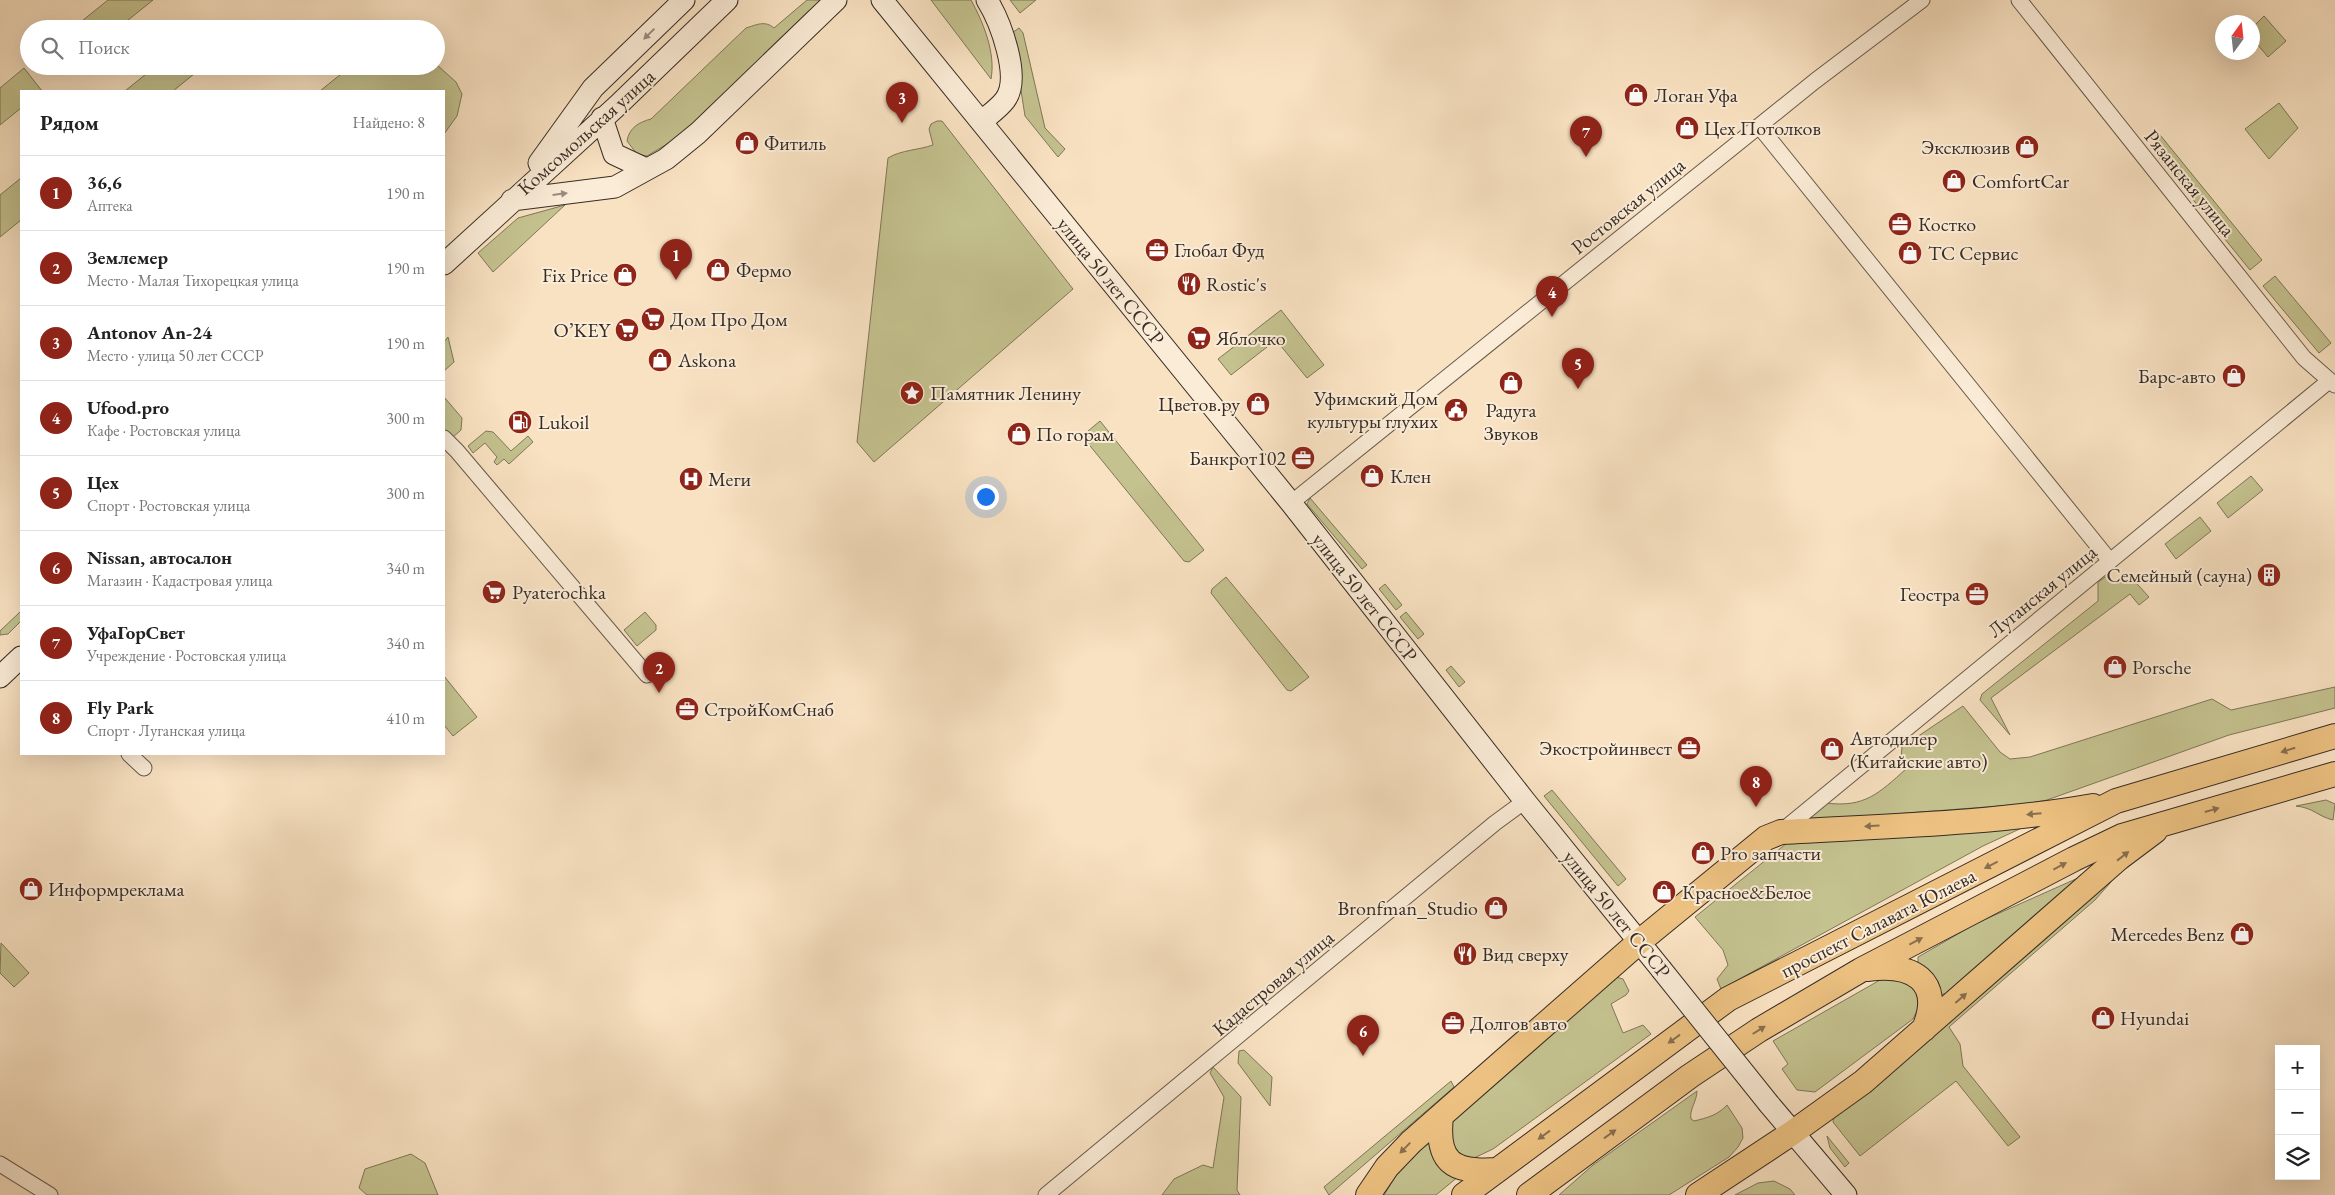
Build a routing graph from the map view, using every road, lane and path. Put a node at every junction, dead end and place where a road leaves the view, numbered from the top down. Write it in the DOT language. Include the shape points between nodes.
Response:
graph roads {
  1 [pos="684,0"];
  2 [pos="727,0"];
  3 [pos="836,0"];
  4 [pos="882,0"];
  5 [pos="987,0"];
  6 [pos="1922,0"];
  7 [pos="2019,0"];
  8 [pos="610,112"];
  9 [pos="982,121"];
  10 [pos="1759,126"];
  11 [pos="646,169"];
  12 [pos="512,200"];
  13 [pos="445,263"];
  14 [pos="2332,383"];
  15 [pos="445,439"];
  16 [pos="1291,504"];
  17 [pos="2110,561"];
  18 [pos="20,658"];
  19 [pos="647,674"];
  20 [pos="0,677"];
  21 [pos="2335,736"];
  22 [pos="130,755"];
  23 [pos="144,768"];
  24 [pos="2335,774"];
  25 [pos="1525,801"];
  26 [pos="2116,801"];
  27 [pos="2166,823"];
  28 [pos="1781,832"];
  29 [pos="1639,942"];
  30 [pos="1861,970"];
  31 [pos="1924,1029"];
  32 [pos="1441,1116"];
  33 [pos="1792,1132"];
  34 [pos="0,1164"];
  35 [pos="1497,1170"];
  36 [pos="50,1195"];
  37 [pos="1046,1195"];
  38 [pos="1368,1195"];
  39 [pos="1464,1195"];
  40 [pos="1529,1195"];
  41 [pos="1698,1195"];
  42 [pos="1846,1195"];
  1 -- 12 [label="main road, one-way" via="593,88"];
  2 -- 8 [label="main road, Комсомольская улица"];
  3 -- 11 [label="main road" via="698,132 666,159"];
  4 -- 9 [label="main road, улица 50 лет СССР"];
  5 -- 9 [label="main road" via="999,22 1008,51 1011,82 1006,99"];
  6 -- 10 [label="street, Ростовская улица"];
  7 -- 14 [label="street, Рязанская улица" via="2304,358"];
  8 -- 11 [label="main road" via="614,154"];
  8 -- 12 [label="main road, Комсомольская улица"];
  9 -- 16 [label="main road, улица 50 лет СССР"];
  10 -- 16 [label="street, Ростовская улица"];
  10 -- 17 [label="street"];
  12 -- 11 [label="main road, one-way" via="615,187"];
  12 -- 13 [label="main road, Комсомольская улица"];
  14 -- 17 [label="street, Луганская улица"];
  15 -- 19 [label="street"];
  16 -- 25 [label="main road, улица 50 лет СССР"];
  17 -- 28 [label="street, Луганская улица"];
  18 -- 20 [label="main road"];
  21 -- 26 [label="main road, проспект Салавата Юлаева, one-way"];
  22 -- 23 [label="street"];
  27 -- 24 [label="main road, проспект Салавата Юлаева, one-way"];
  25 -- 29 [label="main road, улица 50 лет СССР"];
  25 -- 37 [label="street, Кадастровая улица" via="1495,822"];
  26 -- 28 [label="main road, one-way" via="2031,814"];
  26 -- 35 [label="main road, проспект Салавата Юлаева, one-way" via="1728,1000"];
  30 -- 27 [label="main road, проспект Салавата Юлаева, one-way" via="2082,855 2122,836"];
  31 -- 27 [label="main road, one-way" via="2120,858"];
  28 -- 29 [label="main road" via="1766,838 1742,856"];
  29 -- 32 [label="main road"];
  29 -- 33 [label="main road, улица 50 лет СССР, bridge"];
  30 -- 31 [label="main road" via="1897,967 1925,983 1930,994 1930,1015"];
  40 -- 30 [label="main road, проспект Салавата Юлаева, one-way" via="1690,1076 1759,1030"];
  31 -- 33 [label="main road" via="1863,1082"];
  32 -- 35 [label="main road" via="1439,1136 1445,1158 1472,1172"];
  32 -- 38 [label="main road, one-way" via="1387,1167"];
  33 -- 41 [label="main road"];
  33 -- 42 [label="main road, улица 50 лет СССР"];
  34 -- 36 [label="street"];
  35 -- 39 [label="main road, проспект Салавата Юлаева"];
}
